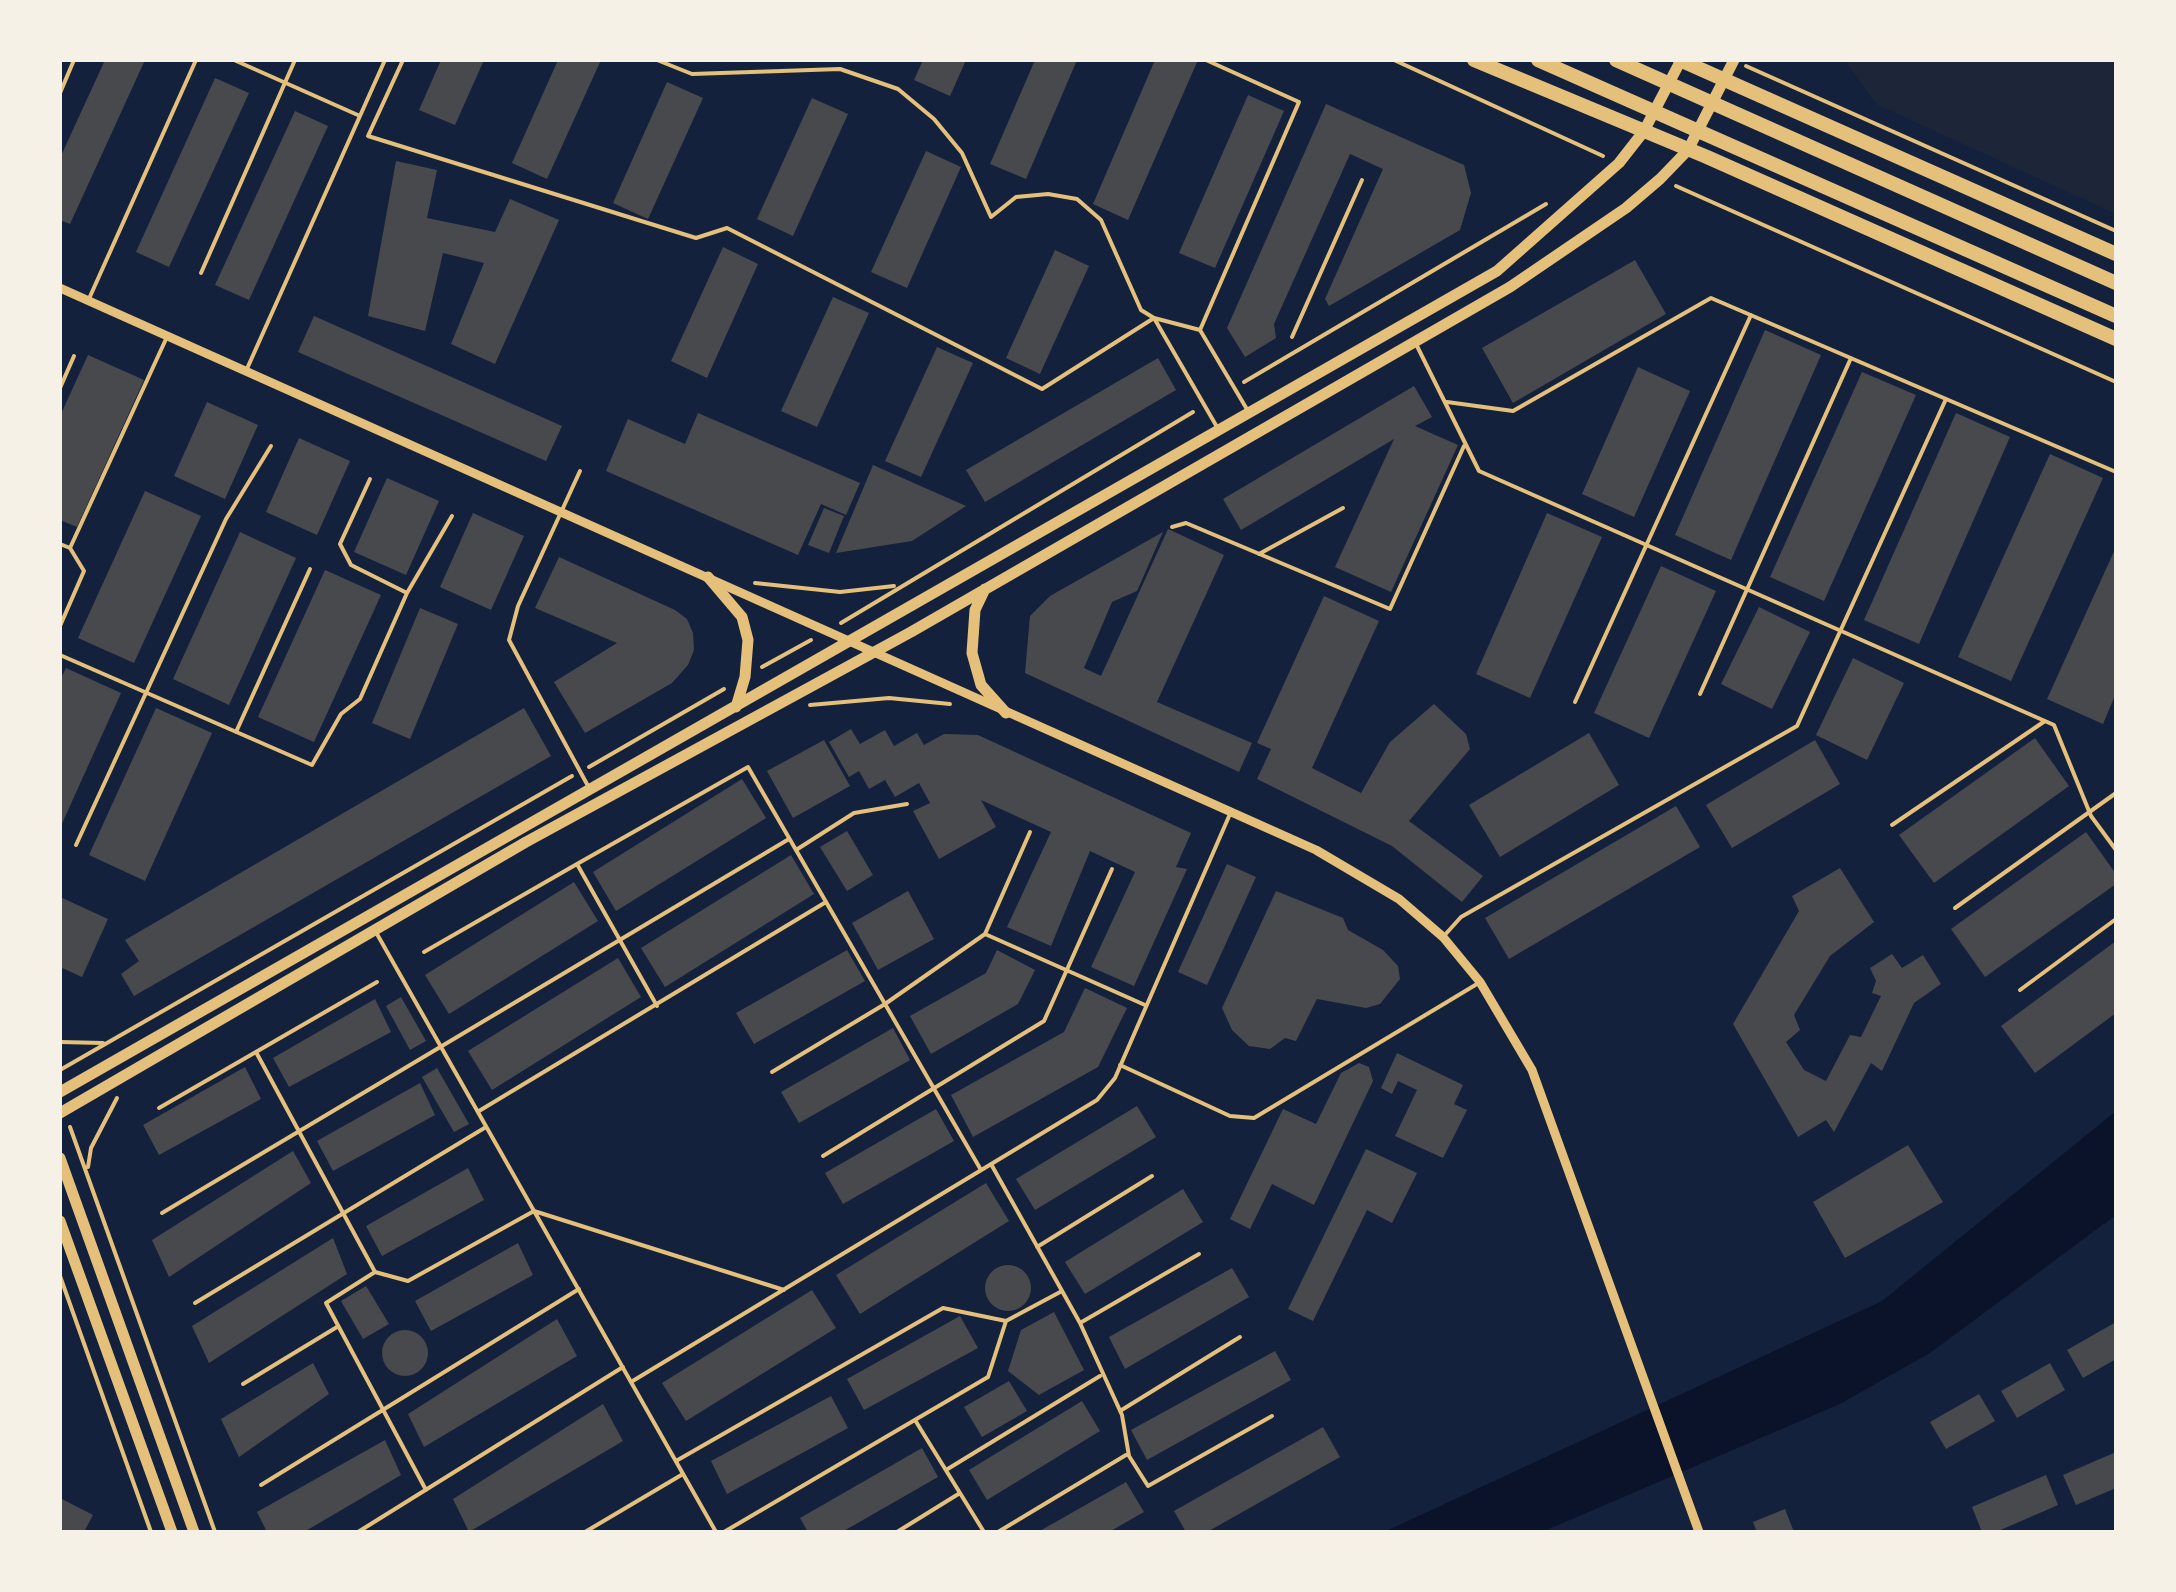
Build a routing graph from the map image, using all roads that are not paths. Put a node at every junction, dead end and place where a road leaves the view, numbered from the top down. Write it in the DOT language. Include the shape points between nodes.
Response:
graph roads {
  1 [pos="74,60"];
  2 [pos="196,60"];
  3 [pos="234,60"];
  4 [pos="295,60"];
  5 [pos="385,60"];
  6 [pos="403,60"];
  7 [pos="657,60"];
  8 [pos="1206,60"];
  9 [pos="1474,60"];
  10 [pos="1538,60"];
  11 [pos="1616,60"];
  12 [pos="1681,60"];
  13 [pos="1734,61"];
  14 [pos="1726,77"];
  15 [pos="285,83"];
  16 [pos="60,92"];
  17 [pos="360,116"];
  18 [pos="1644,131"];
  19 [pos="1688,150"];
  20 [pos="2116,254"];
  21 [pos="201,272"];
  22 [pos="2116,283"];
  23 [pos="60,288"];
  24 [pos="88,301"];
  25 [pos="1751,315"];
  26 [pos="2116,316"];
  27 [pos="1154,318"];
  28 [pos="1200,330"];
  29 [pos="168,336"];
  30 [pos="2116,339"];
  31 [pos="1416,344"];
  32 [pos="74,356"];
  33 [pos="1851,358"];
  34 [pos="246,371"];
  35 [pos="60,388"];
  36 [pos="1946,399"];
  37 [pos="1445,402"];
  38 [pos="1250,413"];
  39 [pos="1219,431"];
  40 [pos="1466,444"];
  41 [pos="272,446"];
  42 [pos="580,471"];
  43 [pos="2116,472"];
  44 [pos="370,479"];
  45 [pos="1343,508"];
  46 [pos="560,511"];
  47 [pos="452,516"];
  48 [pos="1172,527"];
  49 [pos="60,544"];
  50 [pos="1647,545"];
  51 [pos="70,548"];
  52 [pos="1260,554"];
  53 [pos="310,569"];
  54 [pos="708,577"];
  55 [pos="985,589"];
  56 [pos="1748,590"];
  57 [pos="408,594"];
  58 [pos="60,626"];
  59 [pos="1841,631"];
  60 [pos="848,643"];
  61 [pos="870,653"];
  62 [pos="60,655"];
  63 [pos="146,692"];
  64 [pos="1700,694"];
  65 [pos="1575,702"];
  66 [pos="736,707"];
  67 [pos="1006,713"];
  68 [pos="2045,721"];
  69 [pos="236,732"];
  70 [pos="590,789"];
  71 [pos="2116,792"];
  72 [pos="907,804"];
  73 [pos="2090,811"];
  74 [pos="1232,812"];
  75 [pos="1892,825"];
  76 [pos="1030,832"];
  77 [pos="789,839"];
  78 [pos="76,845"];
  79 [pos="796,850"];
  80 [pos="2116,850"];
  81 [pos="577,864"];
  82 [pos="1112,869"];
  83 [pos="826,902"];
  84 [pos="1955,908"];
  85 [pos="2116,919"];
  86 [pos="374,930"];
  87 [pos="985,934"];
  88 [pos="1443,937"];
  89 [pos="620,942"];
  90 [pos="424,952"];
  91 [pos="1067,971"];
  92 [pos="378,982"];
  93 [pos="1480,982"];
  94 [pos="2020,990"];
  95 [pos="885,1004"];
  96 [pos="656,1006"];
  97 [pos="1146,1006"];
  98 [pos="442,1050"];
  99 [pos="256,1052"];
  100 [pos="1120,1066"];
  101 [pos="772,1072"];
  102 [pos="934,1088"];
  103 [pos="60,1092"];
  104 [pos="159,1108"];
  105 [pos="62,1112"];
  106 [pos="478,1112"];
  107 [pos="486,1126"];
  108 [pos="301,1132"];
  109 [pos="823,1156"];
  110 [pos="60,1158"];
  111 [pos="991,1164"];
  112 [pos="981,1170"];
  113 [pos="1152,1176"];
  114 [pos="534,1210"];
  115 [pos="162,1213"];
  116 [pos="344,1213"];
  117 [pos="60,1221"];
  118 [pos="1038,1247"];
  119 [pos="1199,1254"];
  120 [pos="376,1272"];
  121 [pos="579,1289"];
  122 [pos="784,1290"];
  123 [pos="1062,1291"];
  124 [pos="195,1303"];
  125 [pos="1006,1321"];
  126 [pos="1080,1323"];
  127 [pos="338,1326"];
  128 [pos="1240,1336"];
  129 [pos="623,1367"];
  130 [pos="1102,1376"];
  131 [pos="632,1382"];
  132 [pos="242,1384"];
  133 [pos="383,1410"];
  134 [pos="1120,1411"];
  135 [pos="1272,1416"];
  136 [pos="916,1420"];
  137 [pos="1128,1453"];
  138 [pos="676,1461"];
  139 [pos="946,1470"];
  140 [pos="683,1474"];
  141 [pos="261,1485"];
  142 [pos="426,1490"];
  143 [pos="960,1493"];
  144 [pos="172,1532"];
  145 [pos="194,1532"];
  146 [pos="358,1532"];
  147 [pos="586,1532"];
  148 [pos="716,1532"];
  149 [pos="724,1532"];
  150 [pos="898,1532"];
  151 [pos="984,1532"];
  152 [pos="998,1532"];
  153 [pos="1698,1532"];
  1 -- 16 [label="lane"];
  2 -- 24 [label="lane"];
  3 -- 15 [label="lane"];
  4 -- 15 [label="lane"];
  5 -- 17 [label="lane"];
  6 -- 27 [label="lane" via="368,136 696,238 727,228 1042,388"];
  7 -- 27 [label="lane" via="692,74 840,70 898,89 962,153 991,217 1016,197 1048,194 1077,199 1101,220 1128,289"];
  8 -- 28 [label="lane" via="1299,102"];
  9 -- 18 [label="main road"];
  10 -- 26 [label="main road"];
  11 -- 22 [label="main road"];
  12 -- 14 [label="main road"];
  12 -- 18 [label="street"];
  13 -- 14 [label="street"];
  14 -- 19 [label="street"];
  14 -- 20 [label="main road"];
  15 -- 17 [label="lane"];
  15 -- 21 [label="lane"];
  17 -- 34 [label="lane"];
  18 -- 19 [label="main road"];
  18 -- 38 [label="street" via="1619,163 1497,271"];
  19 -- 30 [label="main road"];
  19 -- 31 [label="street" via="1570,248"];
  23 -- 24 [label="street"];
  24 -- 29 [label="street"];
  25 -- 33 [label="lane"];
  25 -- 37 [label="lane" via="1711,298 1513,411"];
  25 -- 50 [label="lane"];
  27 -- 28 [label="lane"];
  27 -- 39 [label="lane"];
  28 -- 38 [label="lane"];
  29 -- 34 [label="street"];
  29 -- 51 [label="lane"];
  31 -- 37 [label="lane"];
  31 -- 55 [label="street"];
  32 -- 35 [label="lane"];
  33 -- 36 [label="lane"];
  33 -- 56 [label="lane"];
  34 -- 46 [label="street"];
  36 -- 43 [label="lane"];
  36 -- 59 [label="lane"];
  37 -- 40 [label="lane"];
  38 -- 39 [label="street"];
  39 -- 60 [label="street"];
  40 -- 50 [label="lane" via="1479,471"];
  40 -- 52 [label="lane" via="1390,610"];
  41 -- 63 [label="lane" via="226,518"];
  42 -- 46 [label="lane"];
  44 -- 57 [label="lane" via="340,544 352,565"];
  45 -- 52 [label="lane"];
  46 -- 54 [label="street"];
  46 -- 70 [label="lane" via="509,640"];
  47 -- 57 [label="lane"];
  48 -- 52 [label="lane" via="1186,523"];
  49 -- 51 [label="lane"];
  50 -- 56 [label="lane"];
  50 -- 65 [label="lane"];
  51 -- 58 [label="lane" via="84,571"];
  53 -- 69 [label="lane"];
  54 -- 60 [label="street"];
  54 -- 66 [label="street" via="742,617 748,640"];
  55 -- 61 [label="street"];
  55 -- 67 [label="street" via="975,610 972,653 981,684"];
  56 -- 59 [label="lane"];
  56 -- 64 [label="lane"];
  57 -- 69 [label="lane" via="360,699 342,714 312,764"];
  59 -- 68 [label="lane"];
  59 -- 88 [label="lane" via="1797,726 1461,917"];
  60 -- 61 [label="street"];
  60 -- 66 [label="street"];
  61 -- 67 [label="street"];
  61 -- 86 [label="street"];
  62 -- 63 [label="lane"];
  63 -- 69 [label="lane"];
  63 -- 78 [label="lane"];
  66 -- 70 [label="street"];
  67 -- 74 [label="street"];
  68 -- 73 [label="lane" via="2054,725"];
  68 -- 75 [label="lane"];
  70 -- 103 [label="street"];
  71 -- 73 [label="lane"];
  72 -- 79 [label="lane" via="854,813"];
  73 -- 80 [label="lane"];
  73 -- 84 [label="lane"];
  74 -- 88 [label="street" via="1356,870"];
  74 -- 97 [label="lane"];
  76 -- 87 [label="lane"];
  77 -- 79 [label="lane"];
  77 -- 81 [label="lane" via="748,767"];
  77 -- 89 [label="lane"];
  79 -- 83 [label="lane"];
  81 -- 89 [label="lane"];
  81 -- 90 [label="lane"];
  82 -- 91 [label="lane"];
  83 -- 95 [label="lane"];
  83 -- 96 [label="lane"];
  85 -- 94 [label="lane"];
  86 -- 98 [label="lane"];
  86 -- 105 [label="street"];
  87 -- 91 [label="lane"];
  87 -- 95 [label="lane"];
  88 -- 93 [label="street"];
  89 -- 96 [label="lane"];
  89 -- 98 [label="lane"];
  91 -- 97 [label="lane"];
  91 -- 102 [label="lane" via="1044,1021"];
  92 -- 99 [label="lane"];
  93 -- 100 [label="lane" via="1254,1118 1230,1116"];
  93 -- 153 [label="street" via="1543,1095"];
  95 -- 101 [label="lane"];
  95 -- 102 [label="lane"];
  96 -- 106 [label="lane"];
  97 -- 100 [label="lane"];
  98 -- 106 [label="lane"];
  98 -- 108 [label="lane"];
  99 -- 104 [label="lane"];
  99 -- 108 [label="lane"];
  100 -- 111 [label="lane" via="1097,1100"];
  102 -- 109 [label="lane"];
  102 -- 112 [label="lane"];
  106 -- 107 [label="lane"];
  107 -- 114 [label="lane"];
  107 -- 116 [label="lane"];
  108 -- 115 [label="lane"];
  108 -- 116 [label="lane"];
  110 -- 145 [label="street"];
  111 -- 112 [label="lane"];
  111 -- 118 [label="lane"];
  112 -- 122 [label="lane"];
  113 -- 118 [label="lane"];
  114 -- 120 [label="lane" via="408,1281"];
  114 -- 121 [label="lane"];
  114 -- 122 [label="lane"];
  116 -- 120 [label="lane"];
  116 -- 124 [label="lane"];
  117 -- 144 [label="street"];
  118 -- 123 [label="lane"];
  119 -- 126 [label="lane"];
  120 -- 127 [label="lane" via="326,1303"];
  121 -- 129 [label="lane"];
  121 -- 133 [label="lane"];
  122 -- 131 [label="lane"];
  123 -- 125 [label="lane"];
  123 -- 126 [label="lane"];
  125 -- 136 [label="lane" via="988,1377"];
  125 -- 138 [label="lane" via="943,1308"];
  126 -- 130 [label="lane"];
  127 -- 132 [label="lane"];
  127 -- 133 [label="lane"];
  128 -- 134 [label="lane"];
  129 -- 131 [label="lane"];
  129 -- 142 [label="lane"];
  130 -- 134 [label="lane"];
  130 -- 139 [label="lane"];
  131 -- 138 [label="lane"];
  133 -- 141 [label="lane"];
  133 -- 142 [label="lane"];
  134 -- 137 [label="lane"];
  135 -- 137 [label="lane" via="1148,1486"];
  136 -- 139 [label="lane"];
  136 -- 149 [label="lane"];
  137 -- 152 [label="lane"];
  138 -- 140 [label="lane"];
  139 -- 143 [label="lane"];
  140 -- 147 [label="lane"];
  140 -- 148 [label="lane"];
  142 -- 146 [label="lane"];
  143 -- 150 [label="lane"];
  143 -- 151 [label="lane"];
}
